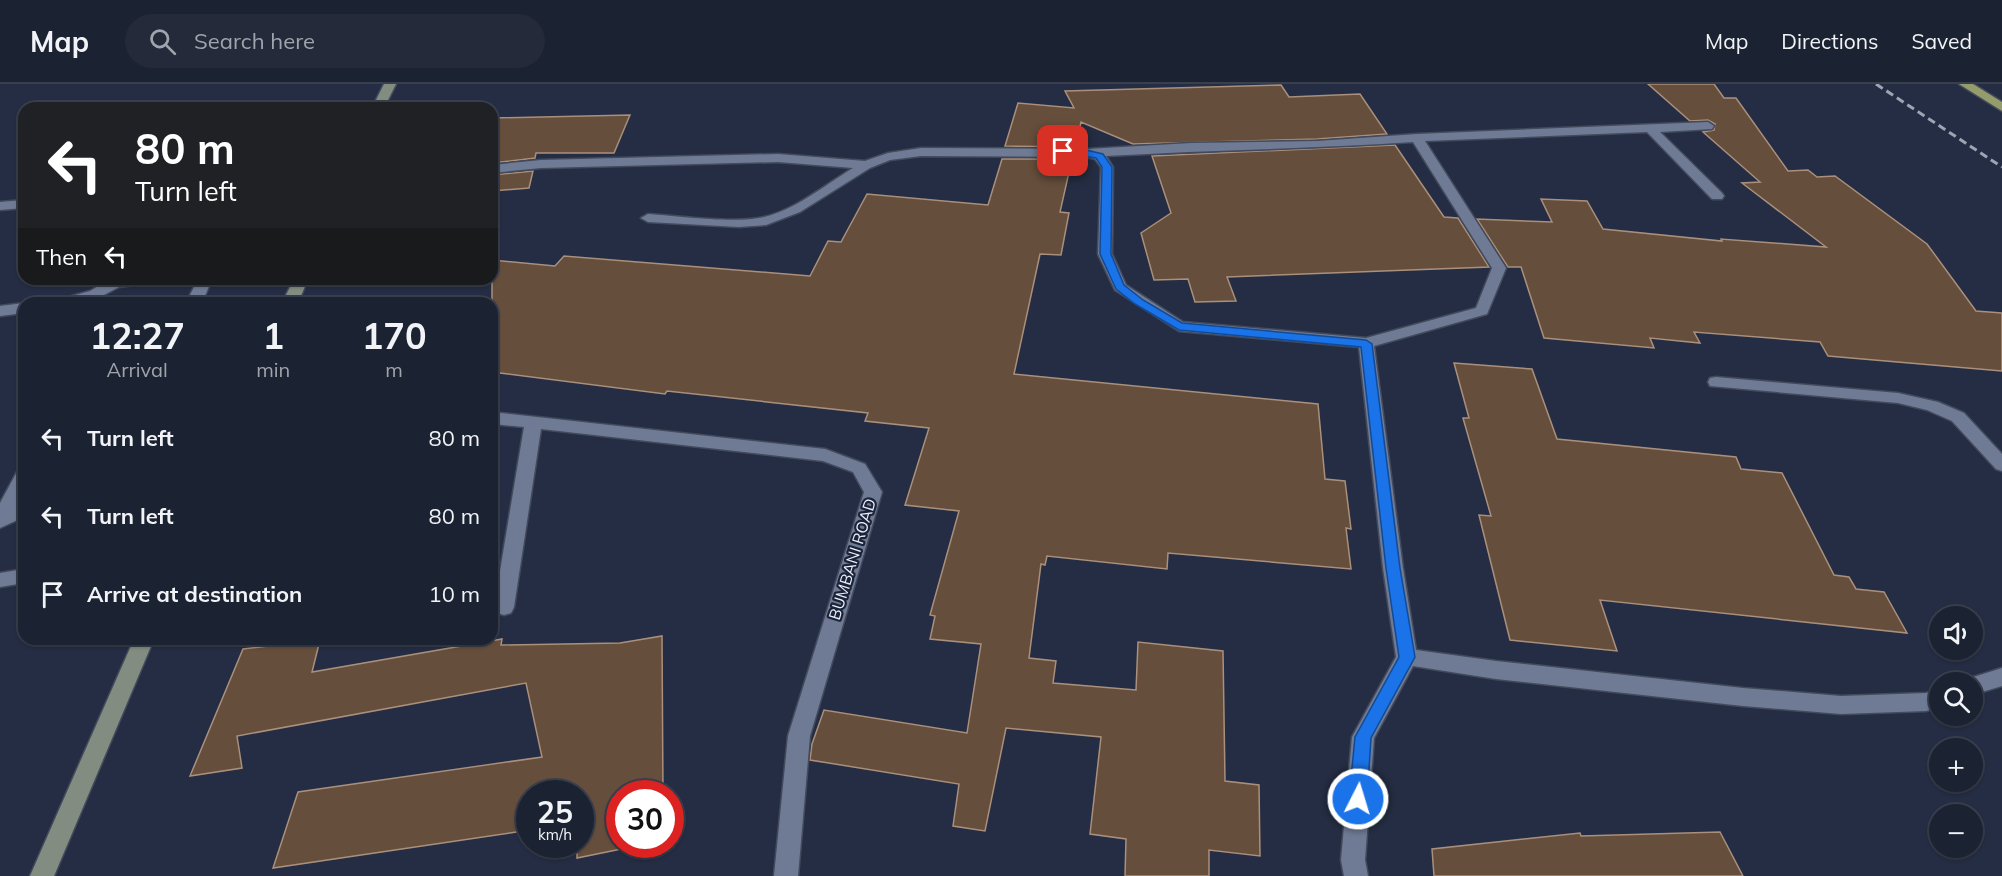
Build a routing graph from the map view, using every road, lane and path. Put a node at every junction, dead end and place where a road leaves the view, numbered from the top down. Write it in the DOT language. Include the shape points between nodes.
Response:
graph roads {
  1 [pos="390,84"];
  2 [pos="1965,84"];
  3 [pos="381,102"];
  4 [pos="2002,107"];
  5 [pos="1708,126"];
  6 [pos="1651,129"];
  7 [pos="1417,138"];
  8 [pos="1086,153"];
  9 [pos="866,165"];
  10 [pos="498,168"];
  11 [pos="1717,196"];
  12 [pos="18,204"];
  13 [pos="0,206"];
  14 [pos="648,218"];
  15 [pos="111,285"];
  16 [pos="112,285"];
  17 [pos="95,294"];
  18 [pos="84,297"];
  19 [pos="18,309"];
  20 [pos="0,311"];
  21 [pos="1366,344"];
  22 [pos="1716,382"];
  23 [pos="498,419"];
  24 [pos="533,423"];
  25 [pos="2002,465"];
  26 [pos="18,486"];
  27 [pos="18,513"];
  28 [pos="1,520"];
  29 [pos="18,577"];
  30 [pos="0,580"];
  31 [pos="504,607"];
  32 [pos="141,645"];
  33 [pos="1407,657"];
  34 [pos="2002,677"];
  35 [pos="1983,683"];
  36 [pos="1929,701"];
  37 [pos="42,876"];
  38 [pos="786,876"];
  39 [pos="1356,876"];
  1 -- 3 [label="main road"];
  2 -- 4 [label="main road"];
  5 -- 6 [label="street"];
  6 -- 7 [label="street"];
  6 -- 11 [label="street"];
  7 -- 8 [label="street"];
  7 -- 21 [label="street" via="1499,268 1482,311"];
  8 -- 9 [label="street" via="921,152"];
  8 -- 21 [label="street" via="1100,156 1107,167 1105,254 1120,287 1139,302 1179,326"];
  9 -- 10 [label="street" via="778,158"];
  9 -- 14 [label="street" via="795,209 766,221"];
  12 -- 13 [label="street"];
  15 -- 17 [label="street"];
  16 -- 17 [label="street"];
  17 -- 18 [label="street"];
  19 -- 20 [label="street"];
  21 -- 33 [label="street"];
  22 -- 25 [label="street" via="1898,398 1932,406 1958,417"];
  23 -- 24 [label="street, BUMBANI ROAD"];
  24 -- 31 [label="street"];
  24 -- 38 [label="street, BUMBANI ROAD" via="825,454 859,468 873,492 799,736"];
  26 -- 28 [label="street"];
  27 -- 28 [label="street"];
  29 -- 30 [label="street"];
  32 -- 37 [label="main road"];
  33 -- 36 [label="street" via="1754,698 1841,705"];
  33 -- 39 [label="street" via="1363,737 1353,860"];
  34 -- 35 [label="street"];
}
